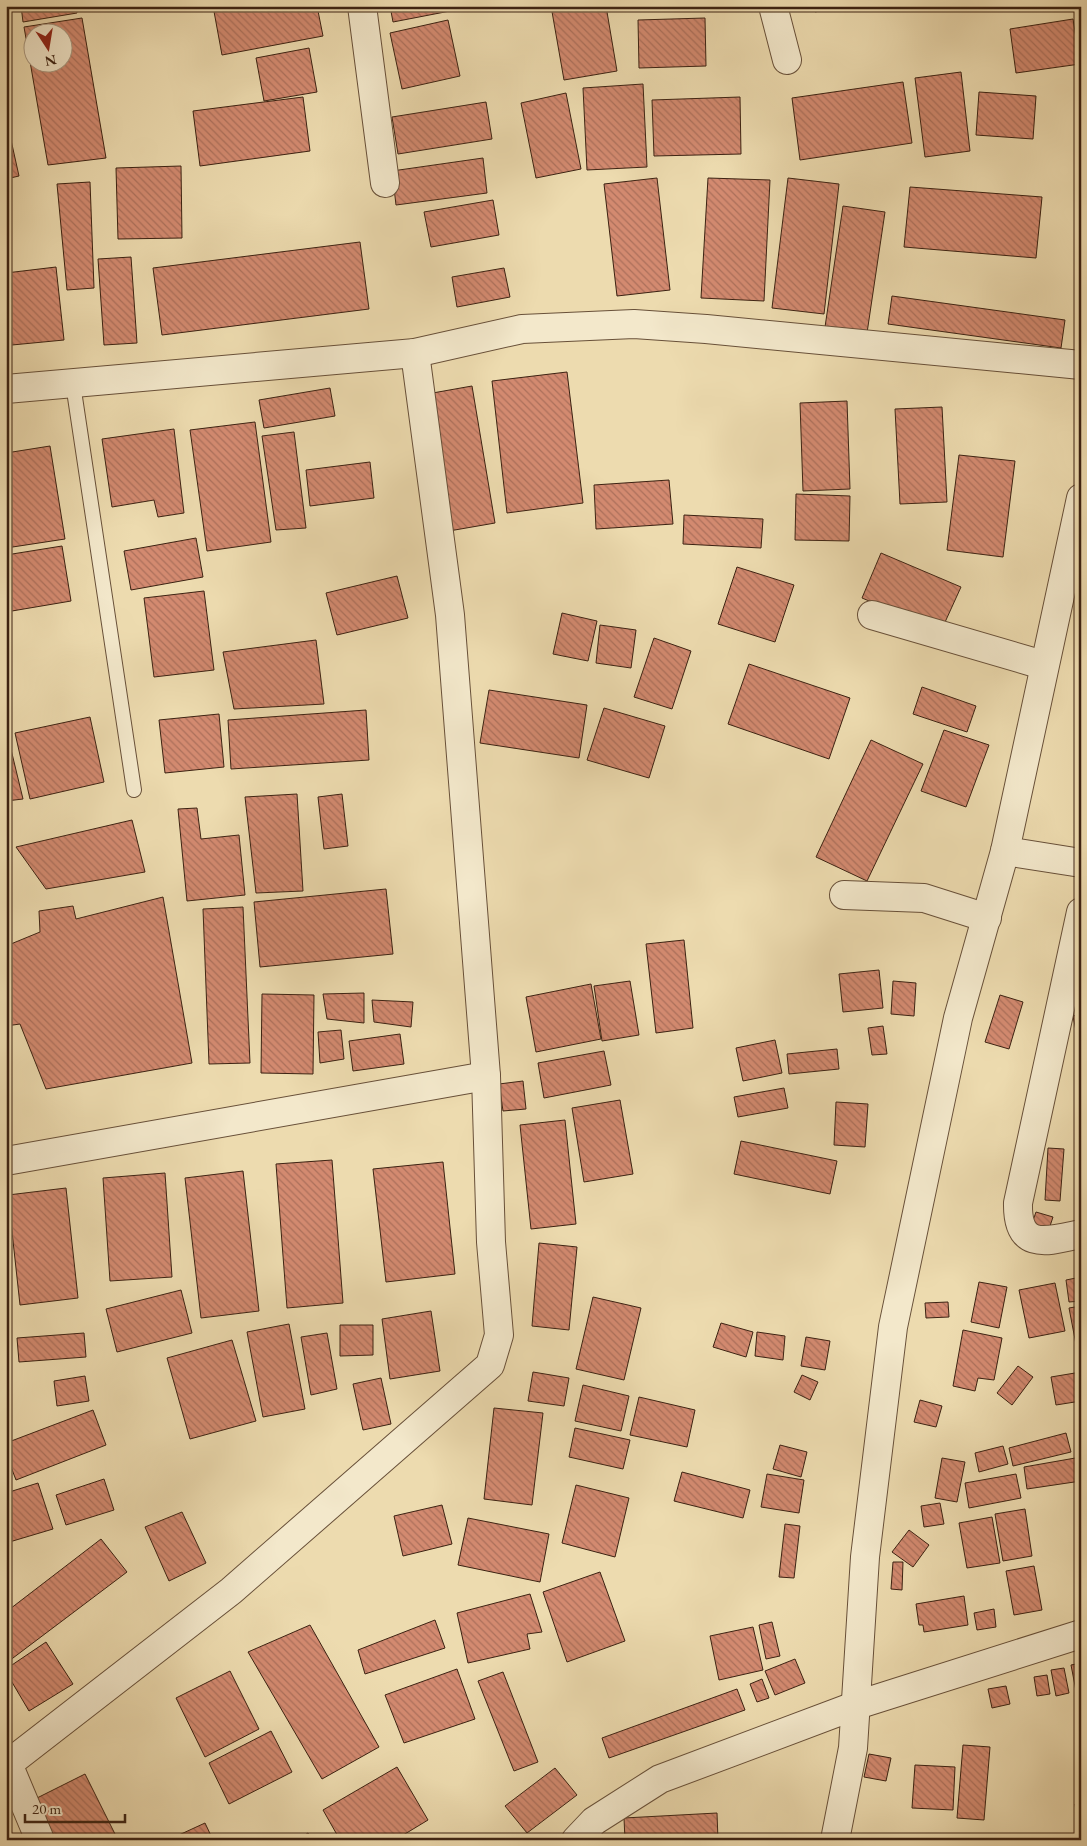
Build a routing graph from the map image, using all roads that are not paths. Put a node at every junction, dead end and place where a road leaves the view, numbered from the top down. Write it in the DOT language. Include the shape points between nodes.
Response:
graph roads {
  1 [pos="362,6"];
  2 [pos="773,6"];
  3 [pos="787,60"];
  4 [pos="385,183"];
  5 [pos="415,352"];
  6 [pos="1081,365"];
  7 [pos="73,384"];
  8 [pos="6,389"];
  9 [pos="1081,498"];
  10 [pos="872,615"];
  11 [pos="1043,665"];
  12 [pos="134,790"];
  13 [pos="1005,851"];
  14 [pos="1081,863"];
  15 [pos="844,896"];
  16 [pos="1081,912"];
  17 [pos="987,918"];
  18 [pos="486,1076"];
  19 [pos="6,1161"];
  20 [pos="1081,1234"];
  21 [pos="1081,1634"];
  22 [pos="857,1705"];
  23 [pos="7,1761"];
  24 [pos="40,1840"];
  25 [pos="576,1840"];
  26 [pos="835,1840"];
  1 -- 4 [label="street"];
  2 -- 3 [label="street"];
  5 -- 6 [label="street" via="522,328 634,324"];
  5 -- 7 [label="street"];
  5 -- 18 [label="street" via="450,615"];
  7 -- 8 [label="street"];
  7 -- 12 [label="lane"];
  9 -- 11 [label="street"];
  10 -- 11 [label="street"];
  11 -- 13 [label="street"];
  13 -- 14 [label="street"];
  13 -- 17 [label="street"];
  15 -- 17 [label="street" via="924,898"];
  16 -- 20 [label="street" via="1018,1204 1018,1220 1027,1236 1042,1242"];
  17 -- 22 [label="street" via="958,1018 893,1327 865,1557"];
  18 -- 19 [label="street"];
  18 -- 23 [label="street" via="491,1242 499,1335 490,1365 231,1591"];
  21 -- 22 [label="street"];
  22 -- 25 [label="street" via="660,1780 594,1821"];
  22 -- 26 [label="street" via="853,1748"];
  23 -- 24 [label="street"];
}
